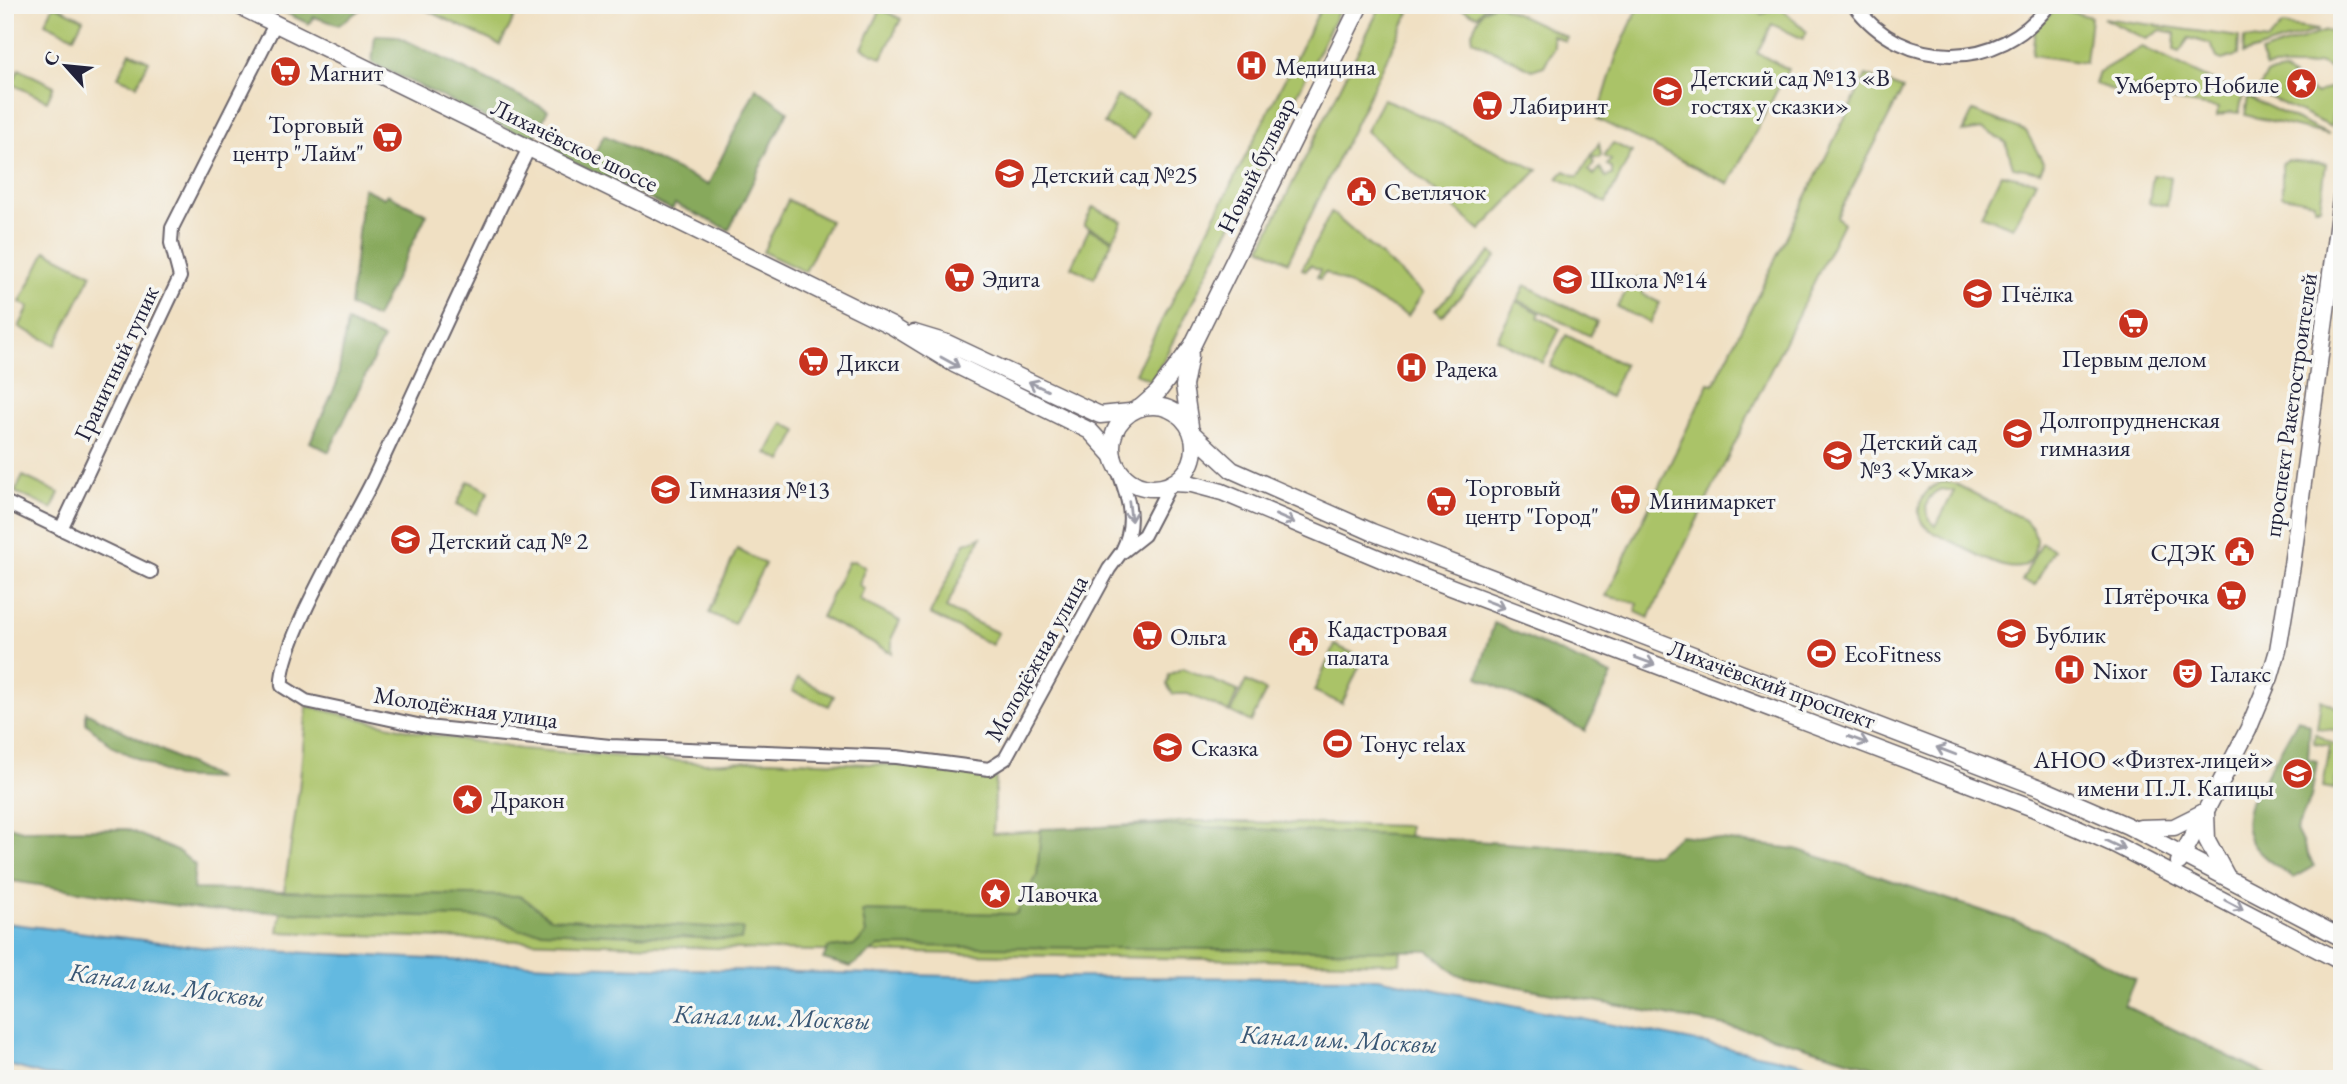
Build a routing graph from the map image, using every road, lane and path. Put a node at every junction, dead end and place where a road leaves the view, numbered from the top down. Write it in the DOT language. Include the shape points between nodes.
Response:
graph roads {
  1 [pos="237,5"];
  2 [pos="1360,5"];
  3 [pos="1854,5"];
  4 [pos="2049,5"];
  5 [pos="275,24"];
  6 [pos="529,148"];
  7 [pos="2342,191"];
  8 [pos="892,326"];
  9 [pos="1192,346"];
  10 [pos="1135,410"];
  11 [pos="1192,432"];
  12 [pos="1115,462"];
  13 [pos="1172,484"];
  14 [pos="5,502"];
  15 [pos="61,529"];
  16 [pos="1121,554"];
  17 [pos="150,572"];
  18 [pos="2206,811"];
  19 [pos="2128,826"];
  20 [pos="2183,854"];
  21 [pos="2173,873"];
  22 [pos="2228,878"];
  23 [pos="2342,938"];
  24 [pos="2342,962"];
  1 -- 5 [label="main road, Лихачёвское шоссе"];
  2 -- 9 [label="main road, Новый бульвар"];
  3 -- 4 [label="street" via="1877,30 1903,46 1949,56 1988,51 2023,32"];
  5 -- 6 [label="main road, Лихачёвское шоссе"];
  5 -- 15 [label="street, Гранитный тупик" via="172,228 180,277"];
  6 -- 8 [label="main road, Лихачёвское шоссе"];
  6 -- 16 [label="street, Молодёжная улица" via="296,632 282,687 306,701 468,733 610,746 897,757 989,769 1005,760"];
  7 -- 18 [label="main road, проспект Ракетостроителей" via="2282,630 2270,677 2248,730"];
  10 -- 8 [label="main road, Лихачёвское шоссе, one-way" via="1100,415 947,343"];
  8 -- 12 [label="main road, Лихачёвское шоссе, one-way" via="954,364 1090,431"];
  9 -- 10 [label="main road, Новый бульвар" via="1158,392"];
  9 -- 11 [label="main road, Новый бульвар" via="1184,386"];
  10 -- 11 [label="main road, Лихачёвский проспект" via="1170,408"];
  10 -- 12 [label="main road" via="1114,433"];
  11 -- 13 [label="main road" via="1192,463"];
  19 -- 11 [label="main road, Лихачёвский проспект, one-way" via="2010,775 1307,505 1232,470"];
  12 -- 13 [label="main road, Лихачёвский проспект" via="1129,480 1144,487"];
  12 -- 16 [label="street, Молодёжная улица, one-way" via="1131,513"];
  13 -- 16 [label="street, Молодёжная улица" via="1144,536"];
  13 -- 21 [label="main road, Лихачёвский проспект, one-way" via="1222,492 1414,573 1911,760 2064,822"];
  14 -- 15 [label="street"];
  15 -- 17 [label="street"];
  18 -- 19 [label="main road" via="2174,827 2148,830"];
  18 -- 20 [label="main road, проспект Ракетостроителей"];
  18 -- 22 [label="main road" via="2207,840"];
  19 -- 20 [label="main road, Лихачёвский проспект"];
  20 -- 21 [label="main road, проспект Ракетостроителей"];
  20 -- 22 [label="main road, Лихачёвский проспект"];
  21 -- 24 [label="main road, Лихачёвский проспект, one-way"];
  22 -- 23 [label="main road, Лихачёвский проспект"];
}
